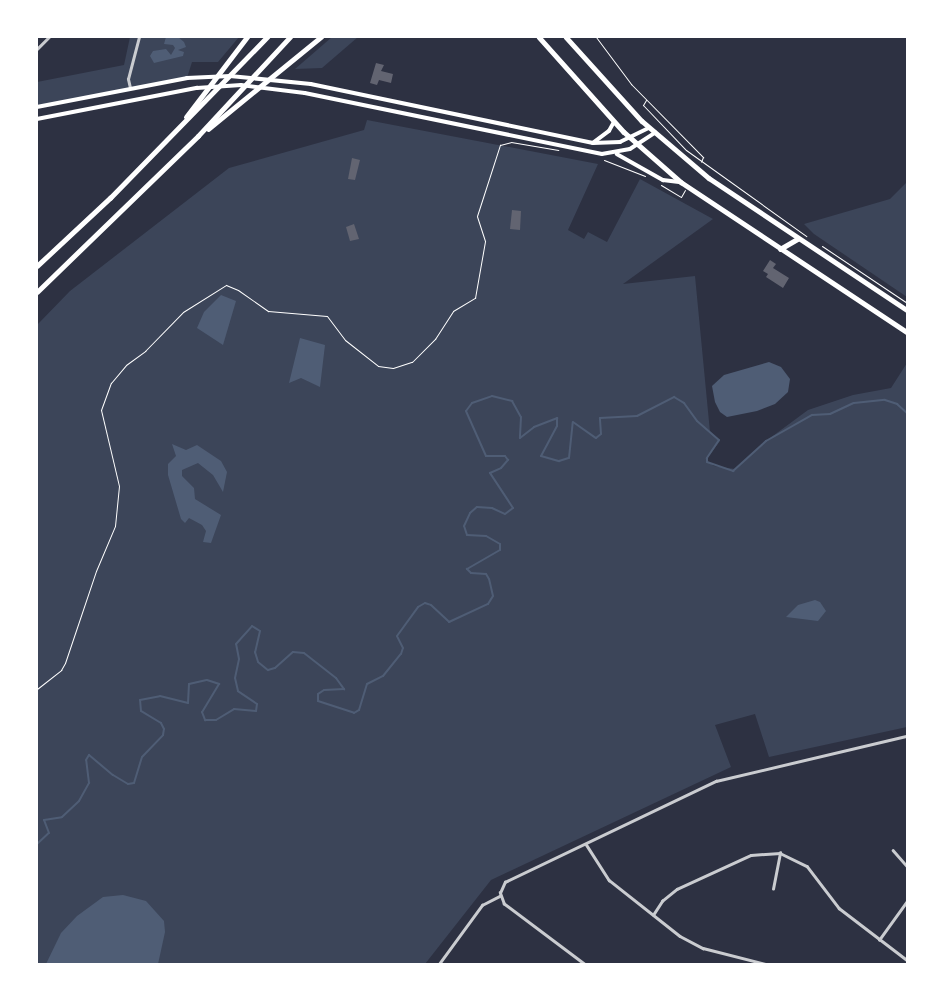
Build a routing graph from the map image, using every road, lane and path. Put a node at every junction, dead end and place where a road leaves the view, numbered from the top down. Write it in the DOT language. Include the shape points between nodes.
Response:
graph roads {
  1 [pos="49,37"];
  2 [pos="139,37"];
  3 [pos="247,37"];
  4 [pos="267,37"];
  5 [pos="290,37"];
  6 [pos="321,37"];
  7 [pos="539,37"];
  8 [pos="566,37"];
  9 [pos="596,37"];
  10 [pos="37,49"];
  11 [pos="130,88"];
  12 [pos="128,100"];
  13 [pos="646,100"];
  14 [pos="37,108"];
  15 [pos="39,119"];
  16 [pos="614,122"];
  17 [pos="182,123"];
  18 [pos="499,123"];
  19 [pos="649,128"];
  20 [pos="497,133"];
  21 [pos="655,133"];
  22 [pos="198,136"];
  23 [pos="629,138"];
  24 [pos="593,143"];
  25 [pos="637,145"];
  26 [pos="565,152"];
  27 [pos="615,153"];
  28 [pos="603,159"];
  29 [pos="698,167"];
  30 [pos="646,177"];
  31 [pos="655,181"];
  32 [pos="681,182"];
  33 [pos="687,187"];
  34 [pos="809,238"];
  35 [pos="798,239"];
  36 [pos="819,245"];
  37 [pos="780,249"];
  38 [pos="37,267"];
  39 [pos="37,292"];
  40 [pos="907,303"];
  41 [pos="907,310"];
  42 [pos="907,332"];
  43 [pos="37,689"];
  44 [pos="907,737"];
  45 [pos="585,843"];
  46 [pos="893,850"];
  47 [pos="780,853"];
  48 [pos="907,866"];
  49 [pos="773,889"];
  50 [pos="500,896"];
  51 [pos="907,901"];
  52 [pos="653,915"];
  53 [pos="879,940"];
  54 [pos="907,960"];
  55 [pos="751,962"];
  56 [pos="439,964"];
  57 [pos="584,964"];
  58 [pos="766,964"];
  1 -- 10 [label="street"];
  2 -- 11 [label="street" via="128,79"];
  3 -- 17 [label="highway"];
  4 -- 17 [label="highway"];
  5 -- 22 [label="highway"];
  6 -- 22 [label="highway"];
  7 -- 16 [label="highway"];
  8 -- 19 [label="highway"];
  9 -- 13 [label="path"];
  11 -- 12 [label="main road"];
  11 -- 14 [label="main road"];
  11 -- 18 [label="main road" via="187,78 277,79"];
  12 -- 15 [label="main road"];
  12 -- 20 [label="main road" via="211,86 266,87"];
  13 -- 29 [label="path" via="703,157"];
  13 -- 34 [label="path" via="645,107 686,150"];
  14 -- 15 [label="main road"];
  16 -- 23 [label="highway"];
  16 -- 24 [label="main road"];
  17 -- 38 [label="highway"];
  18 -- 20 [label="main road"];
  18 -- 24 [label="main road"];
  19 -- 21 [label="highway"];
  19 -- 23 [label="main road"];
  20 -- 27 [label="main road"];
  21 -- 25 [label="main road"];
  21 -- 35 [label="highway" via="709,178"];
  22 -- 39 [label="highway"];
  23 -- 24 [label="main road" via="612,144"];
  23 -- 25 [label="highway"];
  25 -- 27 [label="main road"];
  25 -- 32 [label="highway"];
  26 -- 43 [label="path" via="511,142 500,145 477,216 485,241 475,298 453,311 435,339 412,362 393,369 378,366 345,340 327,316 277,314 226,285 183,312 126,365 111,383 101,410 119,486 115,526 65,663"];
  27 -- 32 [label="main road" via="663,180"];
  28 -- 30 [label="path"];
  31 -- 33 [label="path" via="681,197"];
  32 -- 37 [label="highway"];
  35 -- 37 [label="highway"];
  35 -- 41 [label="highway"];
  36 -- 40 [label="path"];
  37 -- 42 [label="highway"];
  44 -- 45 [label="street" via="716,781"];
  45 -- 50 [label="street" via="510,878"];
  45 -- 52 [label="street" via="609,880"];
  46 -- 48 [label="street"];
  47 -- 49 [label="street"];
  47 -- 52 [label="street" via="751,855 677,889"];
  47 -- 53 [label="street" via="807,866 839,908"];
  50 -- 56 [label="street" via="482,905"];
  50 -- 57 [label="street"];
  51 -- 53 [label="street"];
  52 -- 55 [label="street" via="704,948"];
  53 -- 54 [label="street"];
  55 -- 58 [label="street"];
}
